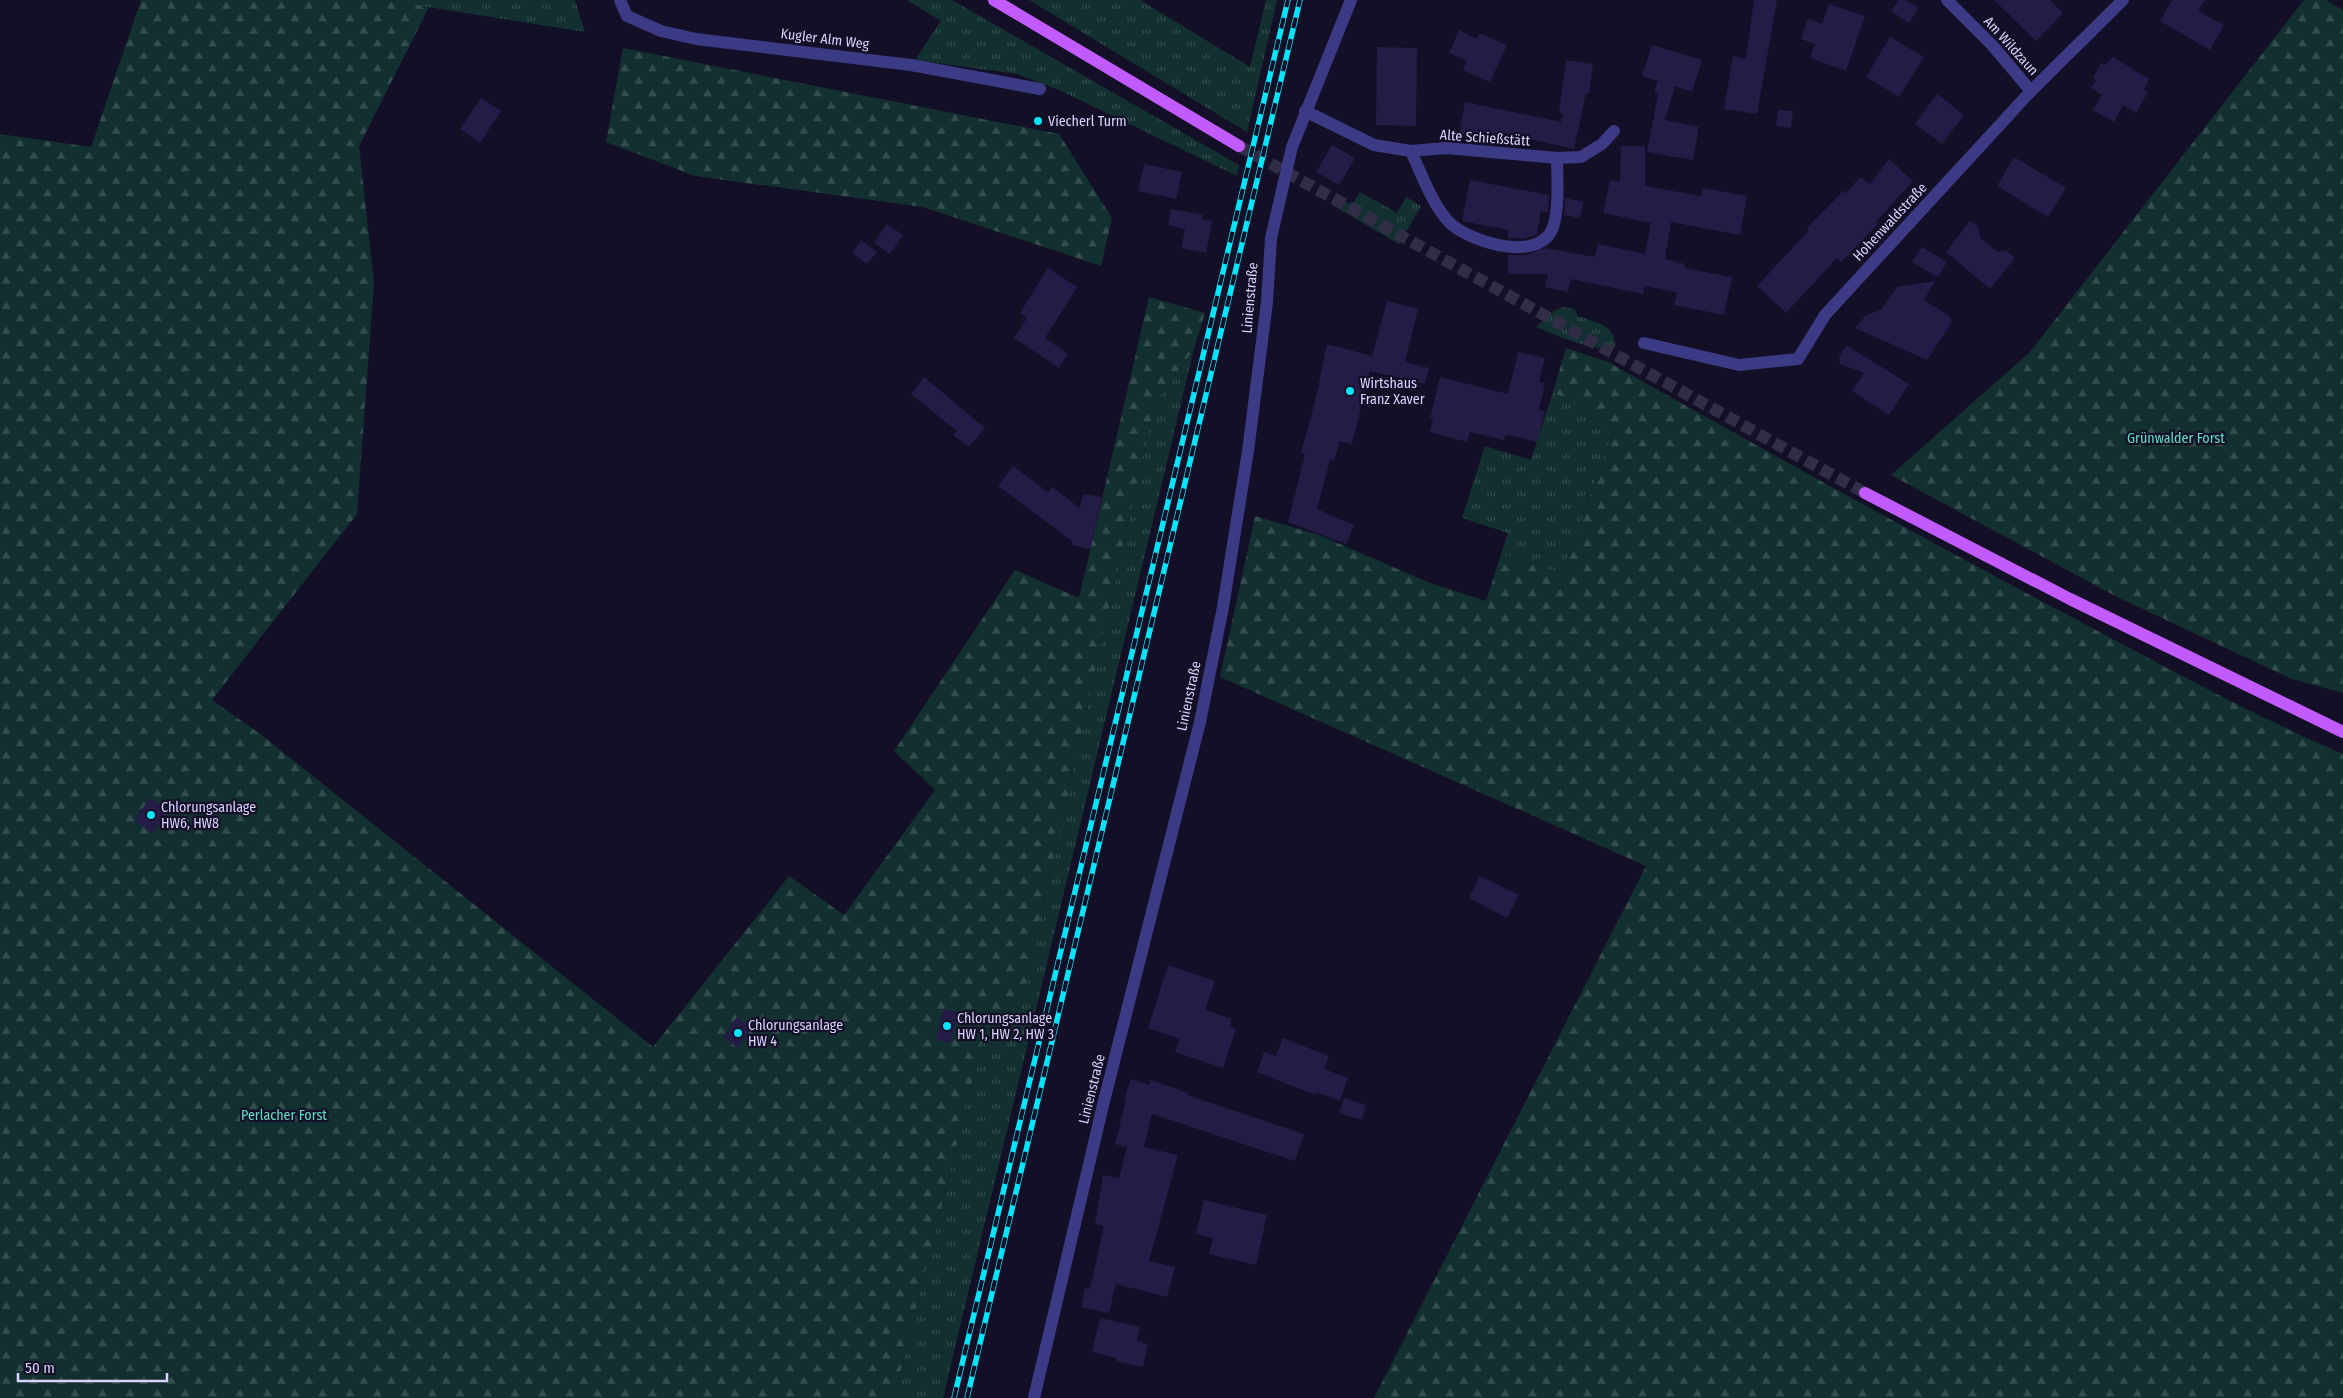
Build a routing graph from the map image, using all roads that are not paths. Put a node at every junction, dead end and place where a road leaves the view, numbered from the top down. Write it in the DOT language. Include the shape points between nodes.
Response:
graph roads {
  1 [pos="620,0"];
  2 [pos="994,0"];
  3 [pos="1352,0"];
  4 [pos="1946,0"];
  5 [pos="2123,0"];
  6 [pos="1040,89"];
  7 [pos="2031,92"];
  8 [pos="1306,111"];
  9 [pos="1614,132"];
  10 [pos="1239,146"];
  11 [pos="1410,151"];
  12 [pos="1557,158"];
  13 [pos="1644,343"];
  14 [pos="1865,493"];
  15 [pos="2343,732"];
  16 [pos="1034,1398"];
  1 -- 6 [label="street, Kugler Alm Weg" via="627,16 661,31 696,39 911,65"];
  2 -- 10 [label="main road"];
  3 -- 8 [label="street, Linienstraße"];
  4 -- 7 [label="street, Am Wildzaun" via="1992,45"];
  5 -- 7 [label="street, Hohenwaldstraße"];
  7 -- 13 [label="street, Hohenwaldstraße" via="1825,315 1798,359 1739,365"];
  8 -- 11 [label="street, Alte Schießstätt" via="1374,145"];
  8 -- 16 [label="street, Linienstraße, bridge" via="1292,147 1271,238 1248,451 1200,722 1103,1104"];
  9 -- 12 [label="street, Alte Schießstätt" via="1581,157"];
  11 -- 12 [label="street, Alte Schießstätt" via="1446,148"];
  11 -- 12 [label="street" via="1448,222 1471,238 1528,248 1548,237 1554,222"];
  14 -- 15 [label="main road" via="2139,634"];
}
